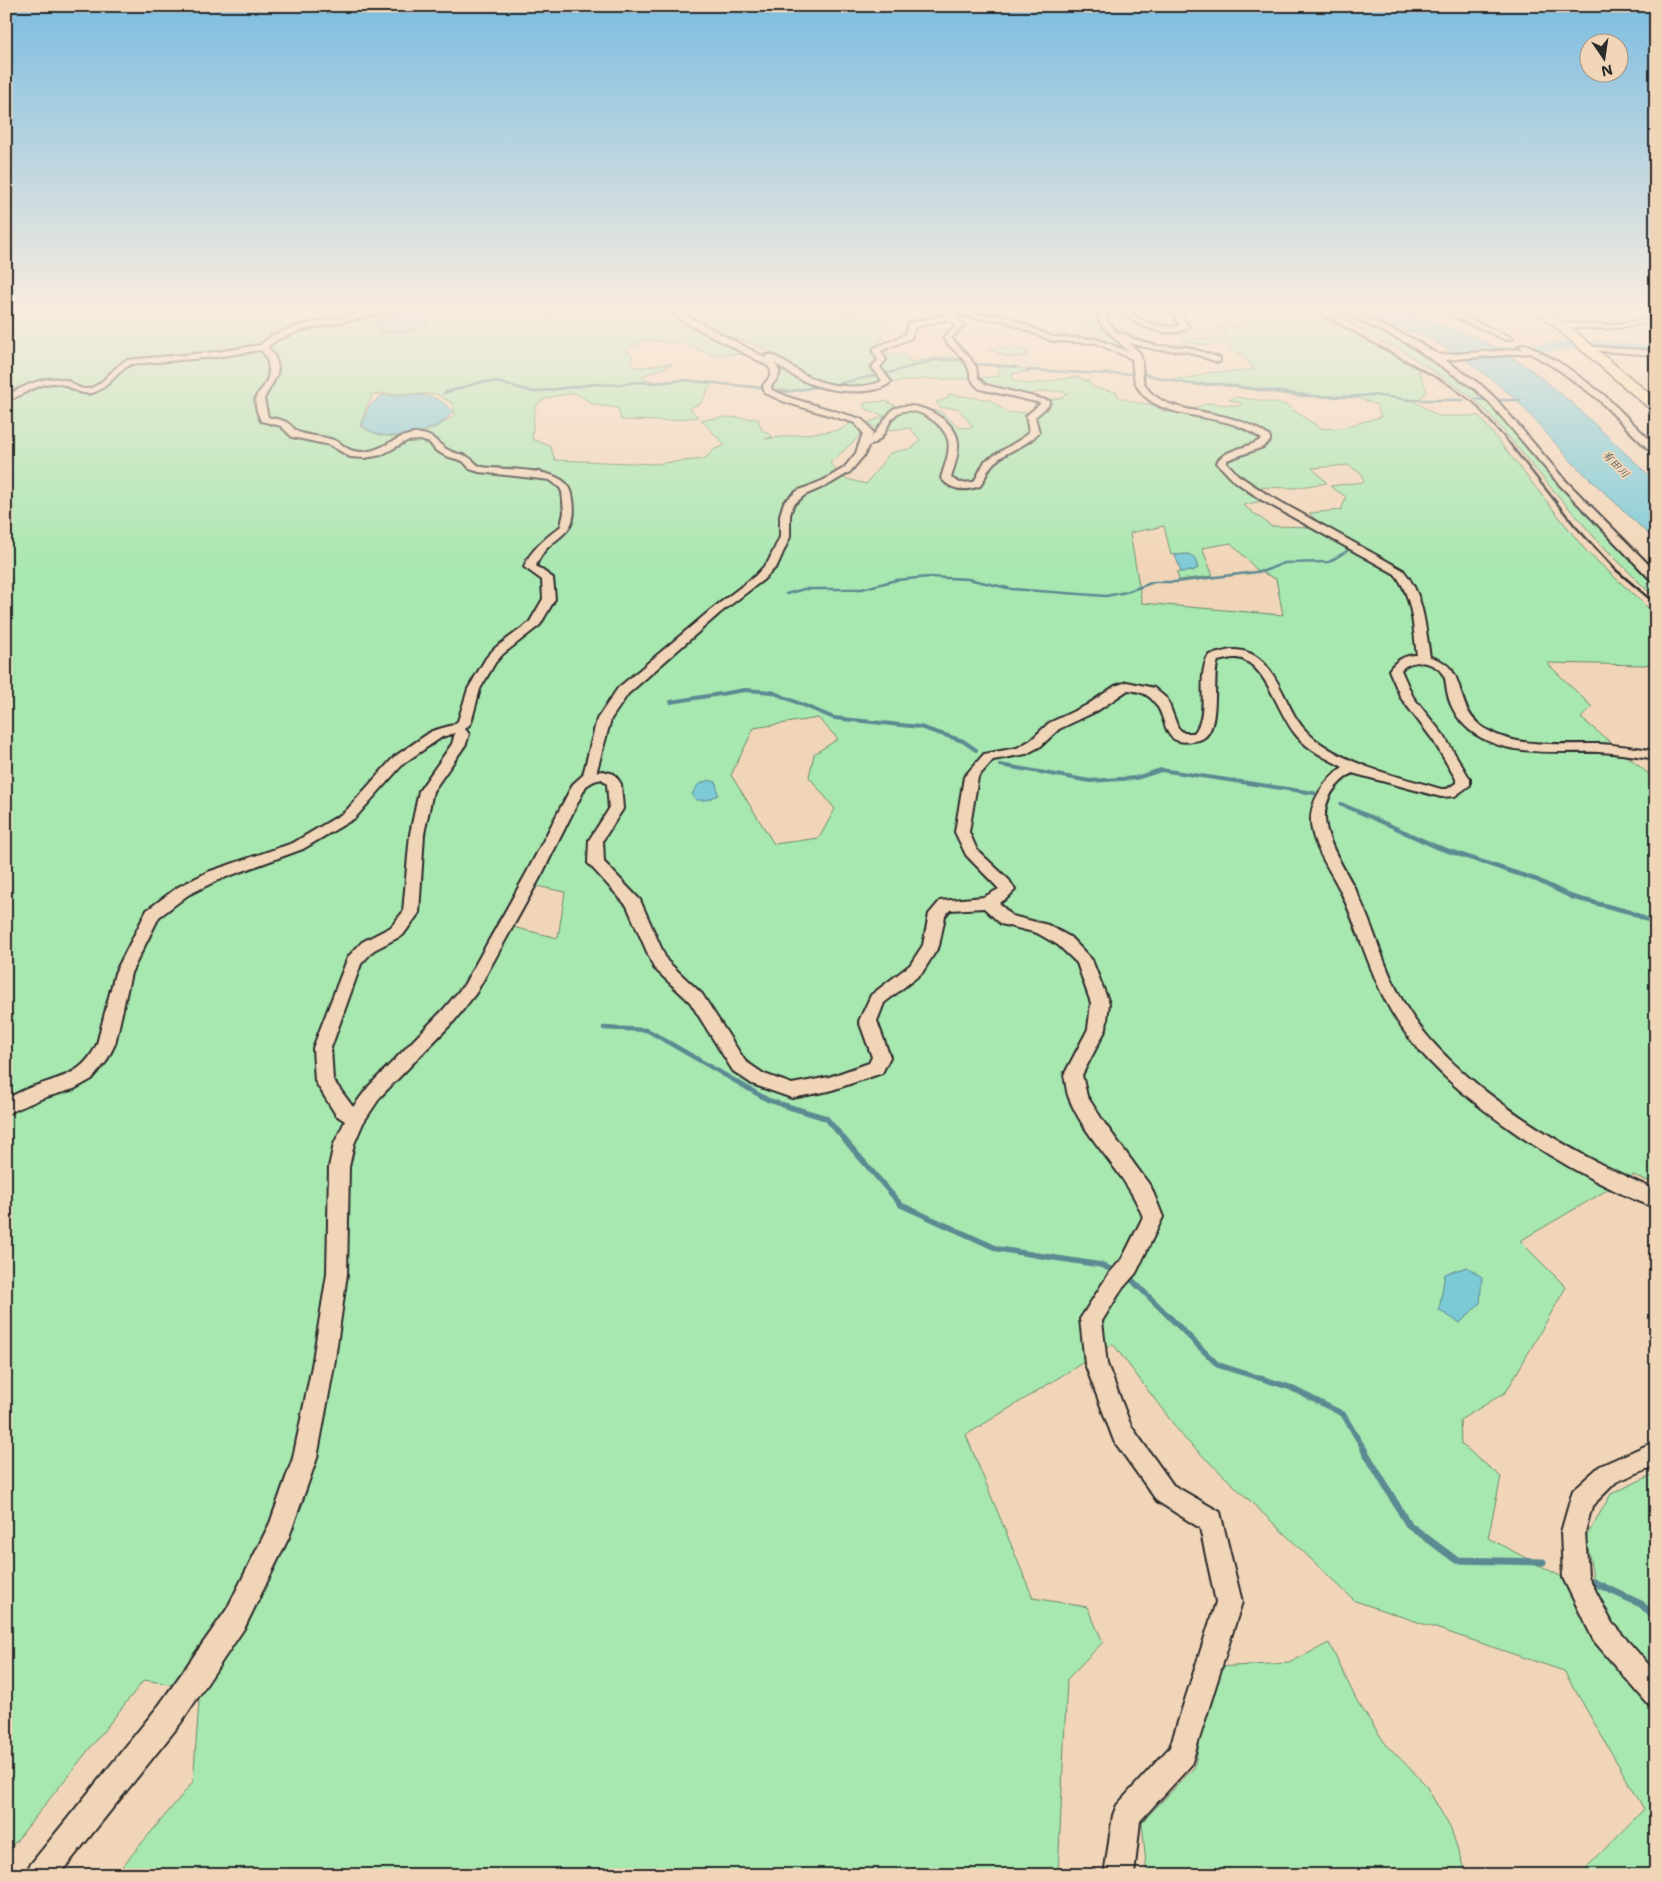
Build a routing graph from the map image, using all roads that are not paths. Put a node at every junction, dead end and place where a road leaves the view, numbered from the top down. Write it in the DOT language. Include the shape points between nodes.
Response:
graph roads {
  1 [pos="261,396"];
  2 [pos="779,396"];
  3 [pos="1023,396"];
  4 [pos="1151,396"];
  5 [pos="1486,396"];
  6 [pos="1599,396"];
  7 [pos="1642,396"];
  8 [pos="1656,407"];
  9 [pos="865,444"];
  10 [pos="1656,452"];
  11 [pos="1656,579"];
  12 [pos="1424,659"];
  13 [pos="458,728"];
  14 [pos="1656,755"];
  15 [pos="1357,769"];
  16 [pos="590,777"];
  17 [pos="989,903"];
  18 [pos="6,1107"];
  19 [pos="355,1119"];
  20 [pos="1656,1199"];
  21 [pos="1656,1453"];
  22 [pos="1656,1694"];
  23 [pos="40,1875"];
  24 [pos="1119,1875"];
  1 -- 13 [label="street" via="264,419 284,424 295,435 333,443 350,454 381,452 405,438 420,437 433,441 438,448 466,459 482,470 549,476 564,486 570,512 568,523 530,563 530,567 547,578 549,599 534,625 490,661 474,689 464,723"];
  2 -- 9 [label="street" via="858,421 868,433"];
  3 -- 9 [label="street" via="1046,401 1030,416 1034,432 1029,439 987,464 977,484 963,487 950,483 946,478 954,442 938,421 921,410 895,411 884,429"];
  4 -- 12 [label="street" via="1158,402 1184,411 1228,419 1267,439 1262,445 1230,454 1222,463 1235,477 1264,497 1399,572 1408,583 1415,601"];
  5 -- 11 [label="street" via="1561,481"];
  6 -- 10 [label="street"];
  7 -- 8 [label="highway"];
  9 -- 16 [label="street" via="847,470 801,493 788,504 784,537 773,564 623,691 604,719"];
  12 -- 14 [label="street" via="1443,667 1450,675 1457,706 1467,723 1484,735 1514,744 1615,749"];
  12 -- 15 [label="street" via="1407,659 1395,670 1407,698 1439,738 1462,778 1462,785 1450,793 1441,793"];
  13 -- 18 [label="street" via="437,734 399,760 342,820 298,846 214,876 183,891 153,914 123,973 100,1058 86,1074 68,1084 38,1092"];
  13 -- 19 [label="street" via="462,734 459,744 426,791 417,834 411,913 397,931 368,946 354,961 322,1048 324,1081 343,1110"];
  15 -- 17 [label="street" via="1311,743 1298,731 1266,671 1256,660 1246,656 1223,654 1213,658 1209,667 1210,703 1203,730 1198,736 1179,736 1172,730 1162,702 1149,691 1127,686 1054,726 1036,743 1020,751 989,757 971,777 962,832 971,852 1007,890"];
  15 -- 20 [label="street" via="1348,770 1340,776 1321,800 1316,812 1318,831 1352,899 1382,980 1402,1015 1429,1049 1508,1117 1621,1185"];
  16 -- 17 [label="street" via="609,776 614,784 616,809 596,840 596,863 634,904 660,964 696,998 739,1066 758,1080 792,1091 829,1084 876,1068 880,1057 868,1021 877,999 916,969 931,946 937,914 946,905"];
  16 -- 19 [label="street" via="580,784 470,989 375,1091"];
  17 -- 24 [label="street" via="1007,920 1042,929 1064,941 1084,960 1100,1003 1097,1028 1073,1075 1078,1096 1098,1130 1144,1193 1153,1217 1122,1274 1091,1319 1096,1364 1122,1433 1165,1493 1211,1521 1229,1602 1181,1755 1127,1815"];
  19 -- 23 [label="street" via="338,1167 337,1274 324,1366 305,1458 280,1528 236,1618 170,1714"];
  21 -- 22 [label="street" via="1608,1474 1582,1499 1573,1532 1576,1578 1603,1632"];
}
